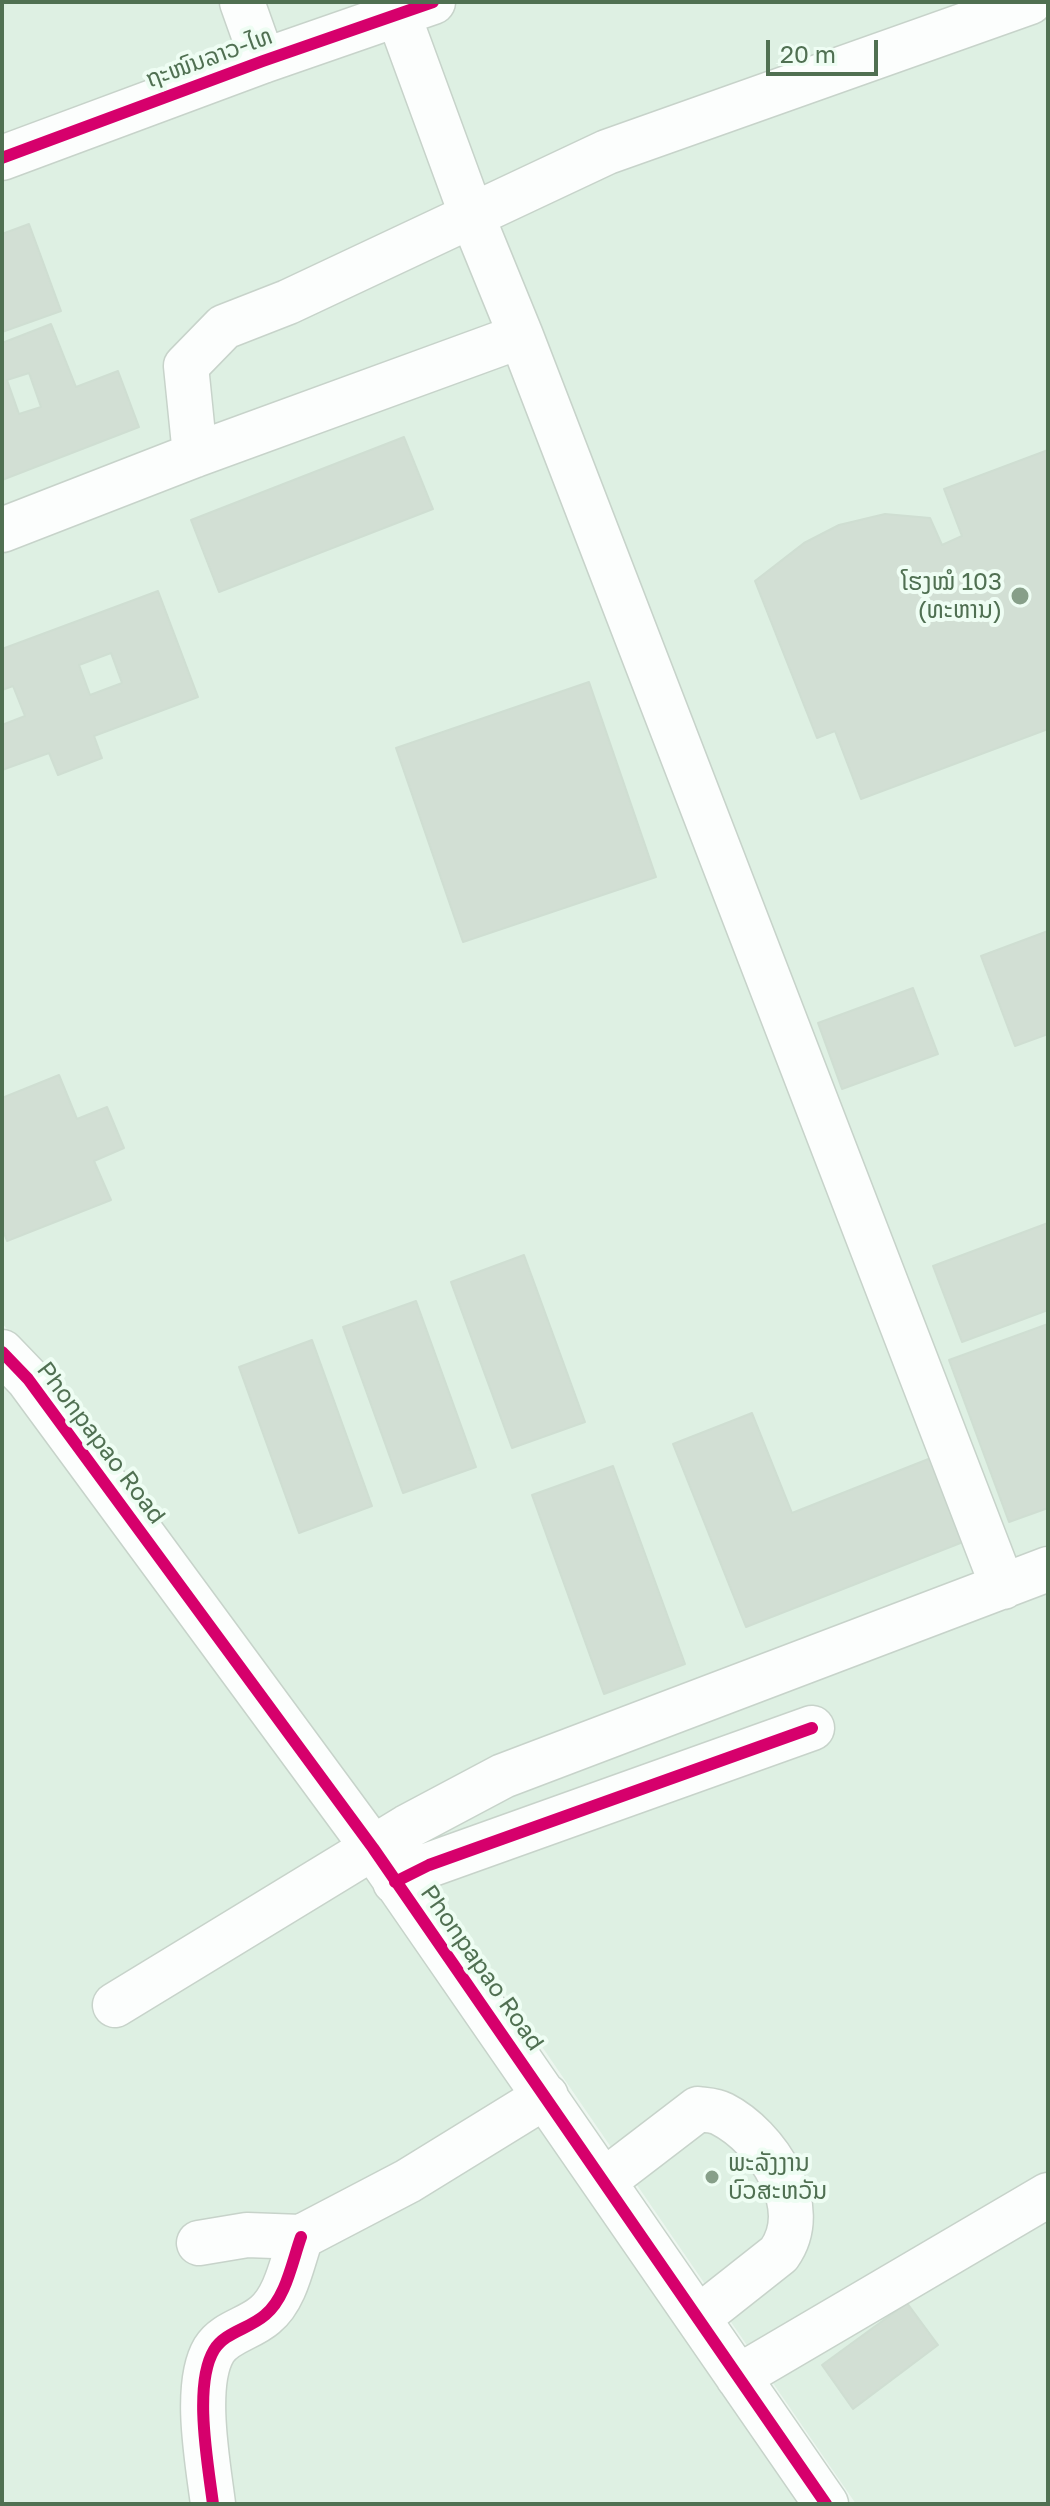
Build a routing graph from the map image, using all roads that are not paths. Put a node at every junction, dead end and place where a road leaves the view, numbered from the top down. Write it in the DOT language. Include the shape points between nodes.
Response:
graph roads {
  1 [pos="242,2"];
  2 [pos="1030,2"];
  3 [pos="416,8"];
  4 [pos="263,61"];
  5 [pos="2,158"];
  6 [pos="472,216"];
  7 [pos="521,336"];
  8 [pos="195,455"];
  9 [pos="2,530"];
  10 [pos="2,1352"];
  11 [pos="1048,1569"];
  12 [pos="1003,1587"];
  13 [pos="812,1728"];
  14 [pos="384,1865"];
  15 [pos="115,2005"];
  16 [pos="546,2096"];
  17 [pos="604,2181"];
  18 [pos="1048,2195"];
  19 [pos="301,2237"];
  20 [pos="199,2243"];
  21 [pos="698,2318"];
  22 [pos="738,2377"];
  23 [pos="213,2504"];
  24 [pos="826,2504"];
  1 -- 4 [label="street"];
  2 -- 6 [label="street" via="607,152"];
  3 -- 4 [label="street, ຖະໜົນລາວ-ໄທ"];
  3 -- 6 [label="street"];
  4 -- 5 [label="street, ຖະໜົນລາວ-ໄທ"];
  6 -- 7 [label="street"];
  6 -- 8 [label="street" via="224,327 186,366"];
  7 -- 8 [label="street"];
  7 -- 12 [label="street"];
  8 -- 9 [label="street"];
  10 -- 14 [label="street, Phonpapao Road" via="28,1379"];
  11 -- 12 [label="street"];
  12 -- 14 [label="street" via="503,1776"];
  13 -- 14 [label="street" via="429,1865"];
  14 -- 15 [label="street"];
  14 -- 16 [label="street, Phonpapao Road"];
  16 -- 17 [label="street, Phonpapao Road"];
  16 -- 19 [label="street" via="408,2181"];
  17 -- 21 [label="street, Phonpapao Road"];
  17 -- 21 [label="street" via="698,2109 720,2112 743,2128 779,2171 792,2209 789,2240 779,2254"];
  18 -- 22 [label="street"];
  19 -- 20 [label="street" via="247,2235"];
  19 -- 23 [label="street" via="278,2301 224,2338 213,2352 203,2415"];
  21 -- 22 [label="street, Phonpapao Road"];
  22 -- 24 [label="street, Phonpapao Road"];
}
